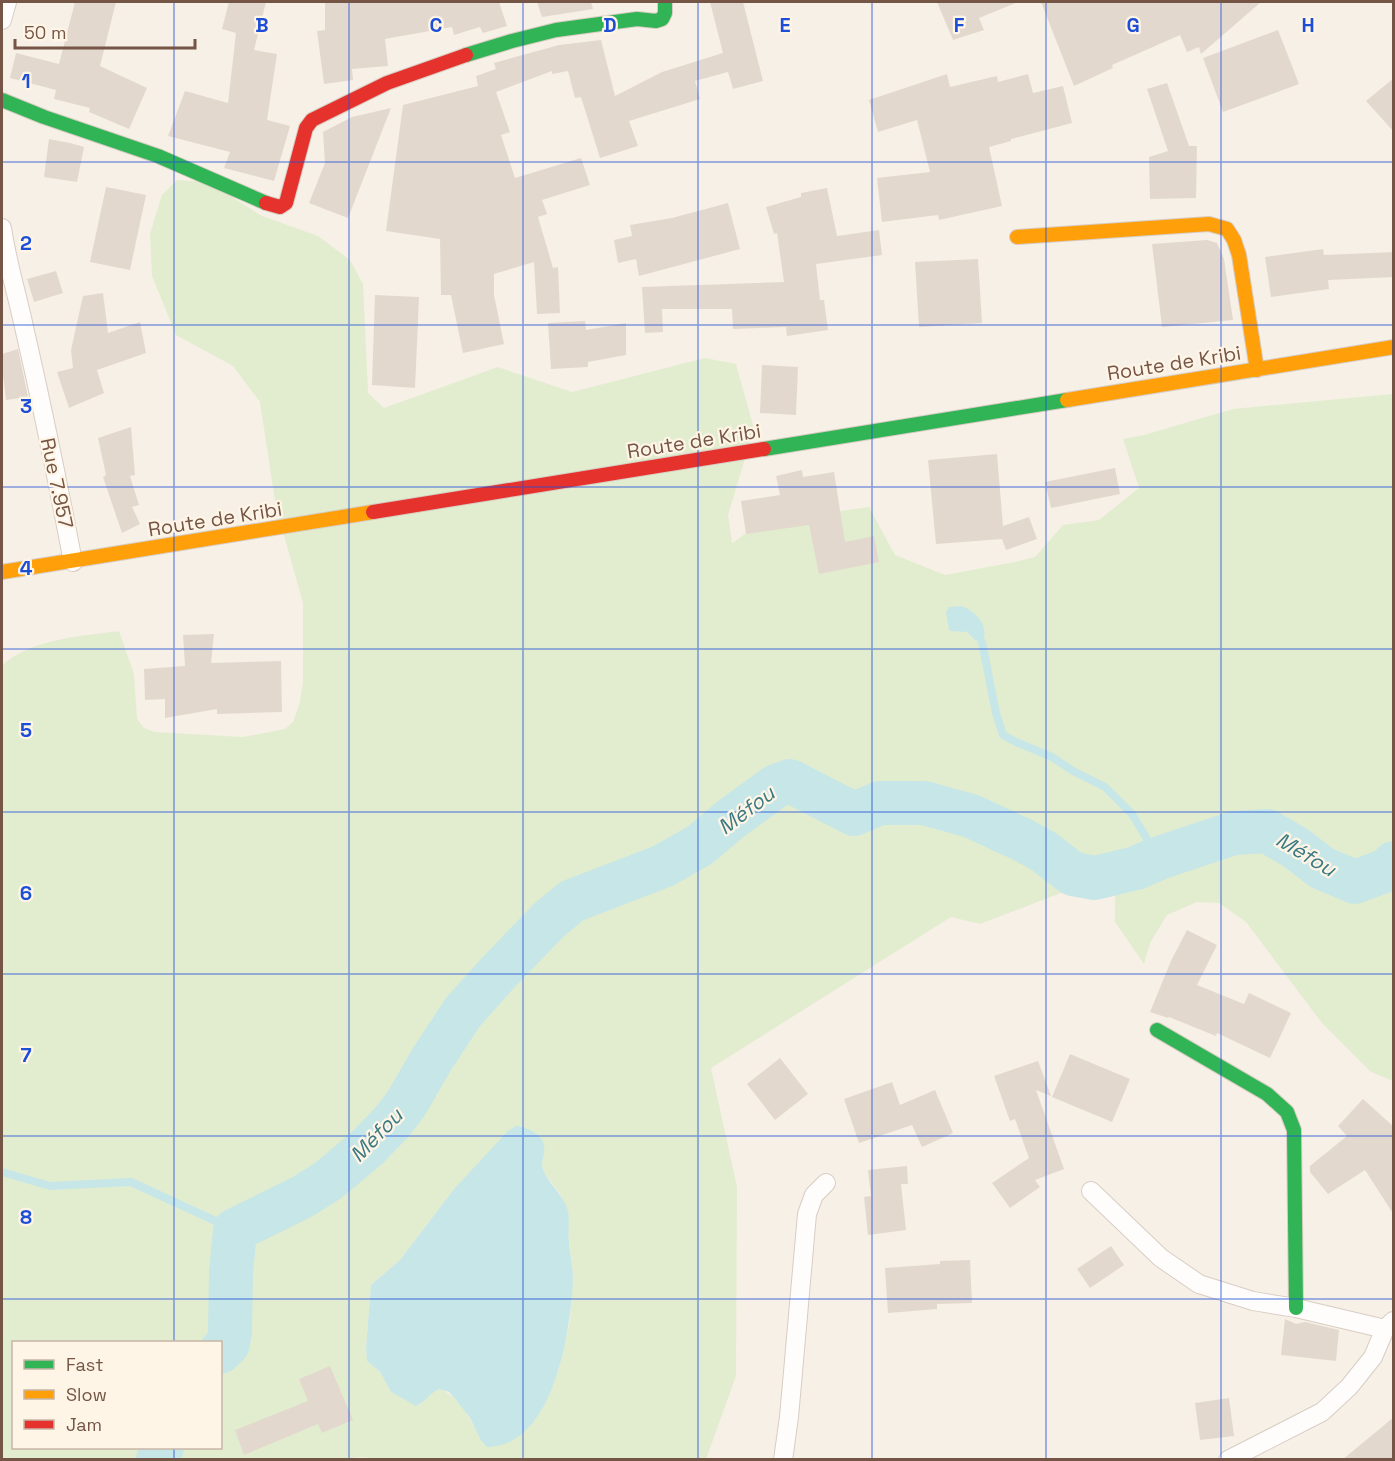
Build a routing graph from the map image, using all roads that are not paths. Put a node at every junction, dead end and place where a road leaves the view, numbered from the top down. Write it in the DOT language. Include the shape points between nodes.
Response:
graph roads {
  1 [pos="7,2"];
  2 [pos="665,2"];
  3 [pos="2,20"];
  4 [pos="2,100"];
  5 [pos="2,228"];
  6 [pos="1017,237"];
  7 [pos="1394,347"];
  8 [pos="1257,370"];
  9 [pos="73,562"];
  10 [pos="2,572"];
  11 [pos="1156,1030"];
  12 [pos="826,1184"];
  13 [pos="1091,1191"];
  14 [pos="1296,1308"];
  15 [pos="1389,1325"];
  16 [pos="783,1460"];
  17 [pos="1228,1460"];
  1 -- 3 [label="street"];
  2 -- 4 [label="street" via="662,19 566,28 512,41 387,83 312,120 306,128 286,203 280,207 158,156"];
  5 -- 9 [label="street, Rue 7.957"];
  6 -- 8 [label="street" via="1209,224 1227,229 1239,255"];
  7 -- 8 [label="street, Route de Kribi"];
  8 -- 9 [label="street, Route de Kribi"];
  9 -- 10 [label="street, Route de Kribi"];
  11 -- 14 [label="street" via="1267,1094 1287,1112 1294,1130"];
  12 -- 16 [label="street" via="814,1195 807,1214"];
  13 -- 14 [label="street" via="1161,1258 1199,1284 1253,1301"];
  14 -- 15 [label="street"];
  15 -- 17 [label="street" via="1373,1357 1322,1412"];
}
